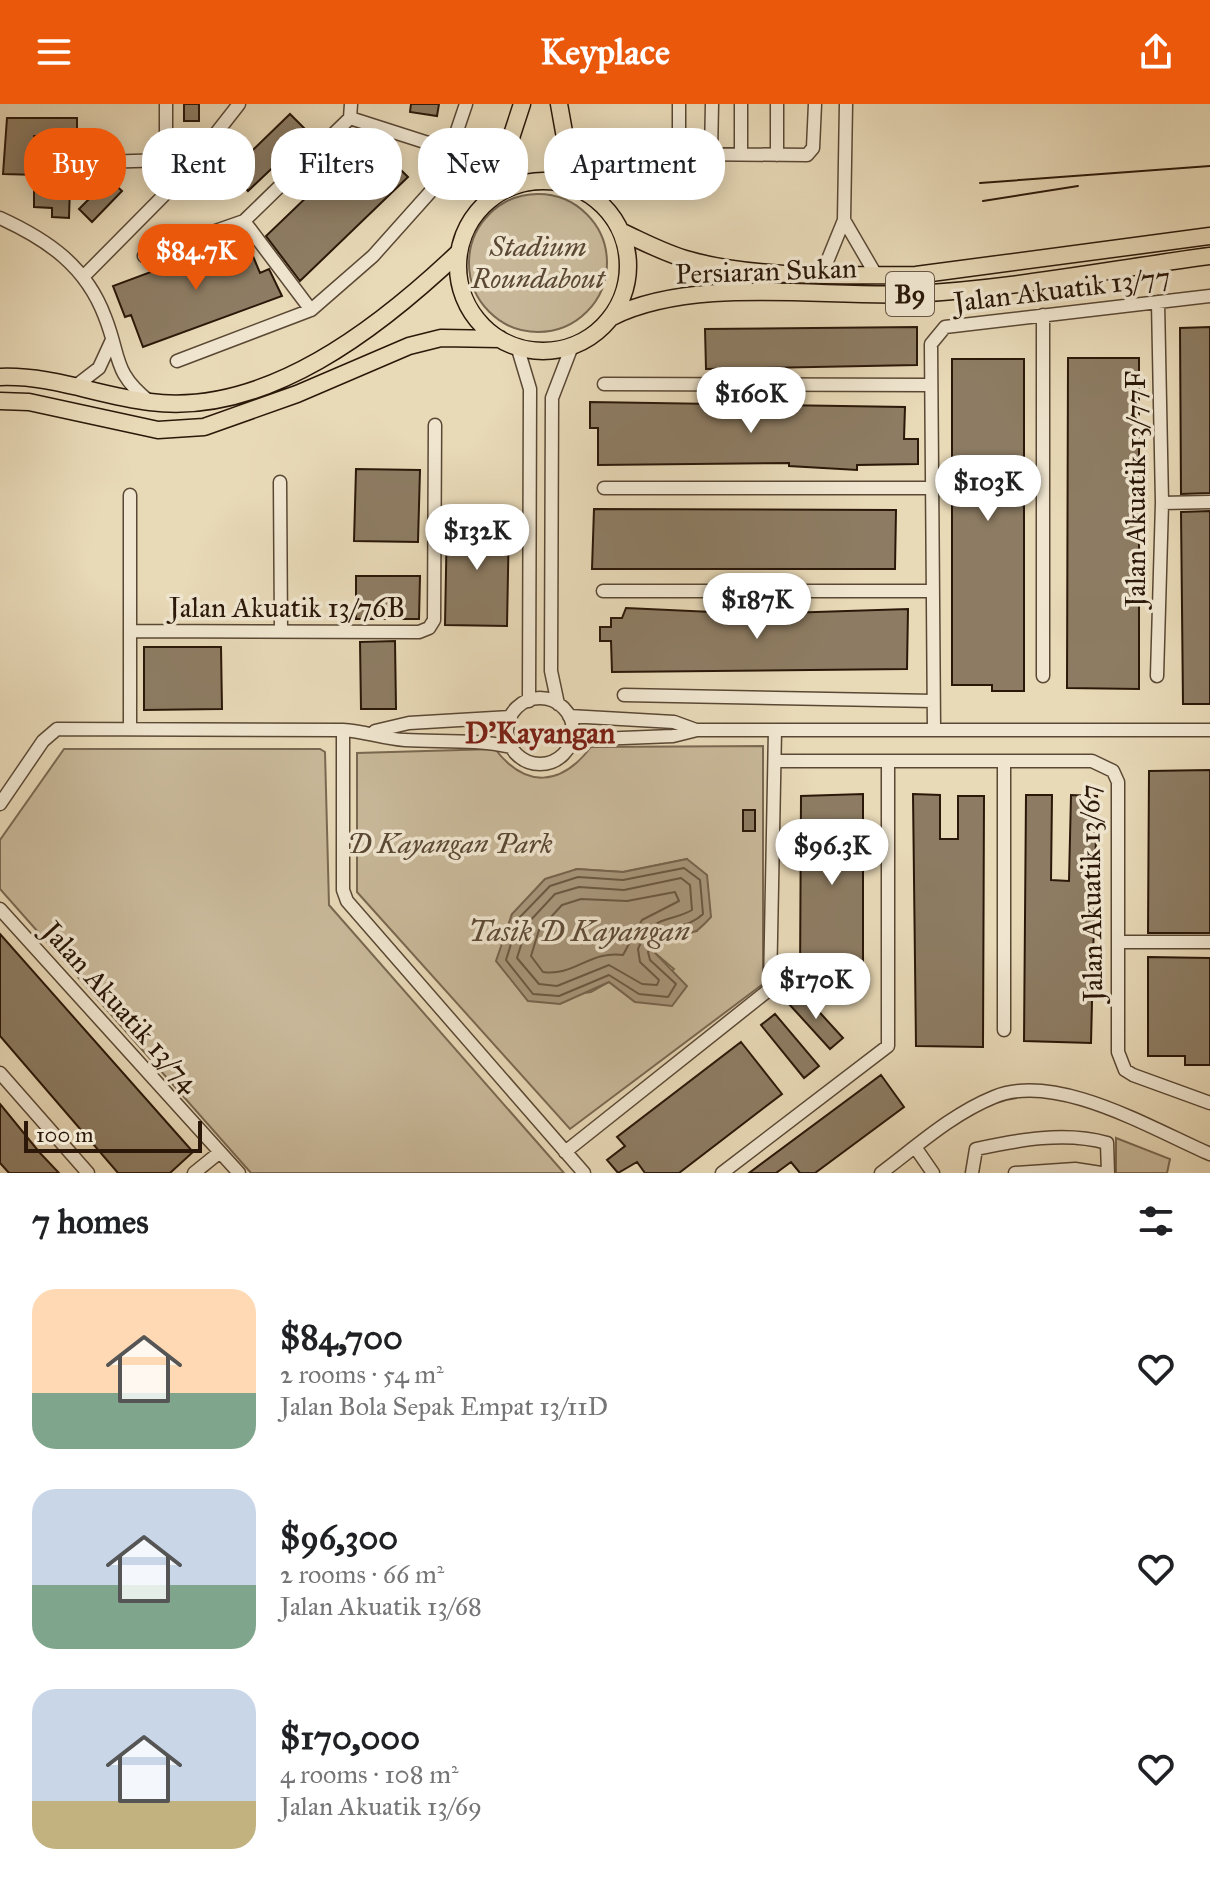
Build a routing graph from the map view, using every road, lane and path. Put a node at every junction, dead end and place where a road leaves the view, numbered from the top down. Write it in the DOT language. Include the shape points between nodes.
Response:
graph roads {
  1 [pos="166,104"];
  2 [pos="239,104"];
  3 [pos="351,104"];
  4 [pos="466,104"];
  5 [pos="522,104"];
  6 [pos="559,104"];
  7 [pos="679,104"];
  8 [pos="712,104"];
  9 [pos="741,104"];
  10 [pos="777,104"];
  11 [pos="815,104"];
  12 [pos="846,104"];
  13 [pos="350,118"];
  14 [pos="166,128"];
  15 [pos="220,128"];
  16 [pos="459,128"];
  17 [pos="514,128"];
  18 [pos="563,128"];
  19 [pos="679,128"];
  20 [pos="712,128"];
  21 [pos="418,140"];
  22 [pos="725,154"];
  23 [pos="741,154"];
  24 [pos="777,155"];
  25 [pos="159,200"];
  26 [pos="423,200"];
  27 [pos="490,200"];
  28 [pos="595,200"];
  29 [pos="0,218"];
  30 [pos="844,220"];
  31 [pos="244,221"];
  32 [pos="622,232"];
  33 [pos="1210,236"];
  34 [pos="459,252"];
  35 [pos="144,256"];
  36 [pos="1210,256"];
  37 [pos="822,274"];
  38 [pos="876,275"];
  39 [pos="84,276"];
  40 [pos="1210,296"];
  41 [pos="1158,302"];
  42 [pos="311,310"];
  43 [pos="1043,315"];
  44 [pos="612,317"];
  45 [pos="500,339"];
  46 [pos="111,342"];
  47 [pos="572,346"];
  48 [pos="518,349"];
  49 [pos="177,361"];
  50 [pos="0,377"];
  51 [pos="604,384"];
  52 [pos="77,385"];
  53 [pos="931,385"];
  54 [pos="0,401"];
  55 [pos="150,403"];
  56 [pos="435,425"];
  57 [pos="280,482"];
  58 [pos="604,488"];
  59 [pos="932,488"];
  60 [pos="130,495"];
  61 [pos="1210,502"];
  62 [pos="1162,503"];
  63 [pos="603,591"];
  64 [pos="933,591"];
  65 [pos="132,631"];
  66 [pos="281,631"];
  67 [pos="1043,676"];
  68 [pos="1157,676"];
  69 [pos="624,695"];
  70 [pos="529,701"];
  71 [pos="933,701"];
  72 [pos="558,704"];
  73 [pos="569,716"];
  74 [pos="511,717"];
  75 [pos="130,729"];
  76 [pos="343,730"];
  77 [pos="697,730"];
  78 [pos="775,730"];
  79 [pos="934,730"];
  80 [pos="1210,730"];
  81 [pos="372,732"];
  82 [pos="572,740"];
  83 [pos="511,747"];
  84 [pos="776,761"];
  85 [pos="888,761"];
  86 [pos="1004,762"];
  87 [pos="0,804"];
  88 [pos="0,909"];
  89 [pos="1118,942"];
  90 [pos="1210,942"];
  91 [pos="1004,1030"];
  92 [pos="0,1073"];
  93 [pos="1210,1103"];
  94 [pos="915,1147"];
  95 [pos="220,1152"];
  96 [pos="565,1152"];
  97 [pos="1210,1154"];
  98 [pos="88,1173"];
  99 [pos="194,1173"];
  100 [pos="239,1173"];
  101 [pos="584,1173"];
  102 [pos="722,1173"];
  103 [pos="881,1173"];
  104 [pos="933,1173"];
  105 [pos="972,1173"];
  106 [pos="1015,1173"];
  107 [pos="1101,1173"];
  108 [pos="1108,1173"];
  1 -- 14 [label="street"];
  2 -- 15 [label="street"];
  3 -- 13 [label="street"];
  4 -- 16 [label="street"];
  5 -- 17 [label="main road, B9"];
  6 -- 18 [label="main road, B9"];
  7 -- 19 [label="street"];
  8 -- 20 [label="street"];
  9 -- 23 [label="street"];
  10 -- 24 [label="street"];
  11 -- 24 [label="street" via="811,153"];
  12 -- 30 [label="street"];
  13 -- 21 [label="street"];
  13 -- 31 [label="street"];
  22 -- 23 [label="street"];
  23 -- 24 [label="street"];
  25 -- 39 [label="street"];
  26 -- 42 [label="street" via="373,256"];
  27 -- 34 [label="main road, B9" via="470,223"];
  28 -- 32 [label="main road, B9"];
  29 -- 39 [label="street" via="59,251"];
  30 -- 37 [label="street"];
  30 -- 38 [label="street"];
  31 -- 35 [label="street"];
  31 -- 42 [label="street"];
  32 -- 37 [label="main road, Persiaran Sukan / B9" via="717,267"];
  32 -- 44 [label="main road" via="629,261 625,290"];
  33 -- 38 [label="main road, Persiaran Sukan / B9" via="931,273"];
  34 -- 45 [label="main road" via="466,302"];
  34 -- 55 [label="main road" via="379,324 337,352 242,392 204,402"];
  36 -- 44 [label="main road, Persiaran Sukan / B9" via="914,294 702,294 655,300"];
  37 -- 38 [label="main road, Persiaran Sukan / B9"];
  39 -- 46 [label="street" via="107,319"];
  40 -- 41 [label="street, Jalan Akuatik 13/77"];
  41 -- 43 [label="street, Jalan Akuatik 13/77"];
  41 -- 62 [label="street, Jalan Akuatik 13/77F"];
  42 -- 49 [label="street"];
  43 -- 53 [label="street, Jalan Akuatik 13/77" via="945,327 931,344"];
  43 -- 67 [label="street"];
  44 -- 47 [label="main road, B9" via="594,335"];
  45 -- 48 [label="main road"];
  45 -- 54 [label="main road" via="441,338 409,346 204,427 158,430 29,402"];
  46 -- 52 [label="street" via="99,368"];
  46 -- 55 [label="street" via="123,377"];
  47 -- 48 [label="main road, B9"];
  47 -- 72 [label="street" via="552,398 551,671"];
  48 -- 70 [label="street" via="530,389"];
  50 -- 52 [label="main road"];
  51 -- 53 [label="street"];
  52 -- 55 [label="main road"];
  53 -- 59 [label="street, Jalan Akuatik 13/77"];
  56 -- 66 [label="street, Jalan Akuatik 13/76B" via="434,620 429,628"];
  57 -- 66 [label="street"];
  58 -- 59 [label="street"];
  59 -- 64 [label="street, Jalan Akuatik 13/77"];
  60 -- 65 [label="street"];
  61 -- 62 [label="street"];
  62 -- 68 [label="street, Jalan Akuatik 13/77F"];
  63 -- 64 [label="street"];
  64 -- 71 [label="street, Jalan Akuatik 13/77"];
  65 -- 66 [label="street, Jalan Akuatik 13/76B"];
  65 -- 75 [label="street"];
  69 -- 71 [label="street"];
  70 -- 72 [label="street"];
  70 -- 74 [label="street"];
  71 -- 79 [label="street, Jalan Akuatik 13/77"];
  72 -- 73 [label="street"];
  73 -- 77 [label="street" via="674,722"];
  73 -- 82 [label="street"];
  74 -- 81 [label="street" via="409,723"];
  74 -- 83 [label="street"];
  75 -- 76 [label="street"];
  75 -- 87 [label="street" via="57,729"];
  76 -- 81 [label="street"];
  76 -- 96 [label="street" via="347,901"];
  77 -- 78 [label="street"];
  77 -- 82 [label="street" via="673,736"];
  78 -- 79 [label="street"];
  78 -- 84 [label="street"];
  79 -- 80 [label="street"];
  81 -- 83 [label="street" via="399,740"];
  82 -- 83 [label="street" via="560,758 549,763 528,762"];
  84 -- 85 [label="street, Jalan Akuatik 13/67"];
  84 -- 96 [label="street" via="770,989"];
  85 -- 86 [label="street, Jalan Akuatik 13/67"];
  85 -- 102 [label="street" via="888,1046"];
  86 -- 89 [label="street, Jalan Akuatik 13/67" via="1092,761 1113,771 1118,782"];
  86 -- 91 [label="street"];
  88 -- 95 [label="street, Jalan Akuatik 13/74"];
  89 -- 90 [label="street"];
  89 -- 93 [label="street, Jalan Akuatik 13/67" via="1121,1062 1133,1075"];
  92 -- 98 [label="street"];
  94 -- 97 [label="street" via="957,1115 996,1095 1034,1090 1068,1095"];
  94 -- 103 [label="street"];
  94 -- 104 [label="street"];
  95 -- 99 [label="street"];
  95 -- 100 [label="street, Jalan Akuatik 13/74"];
  96 -- 101 [label="street"];
  105 -- 108 [label="street" via="976,1149 1057,1138 1107,1143"];
  106 -- 107 [label="street"];
}
